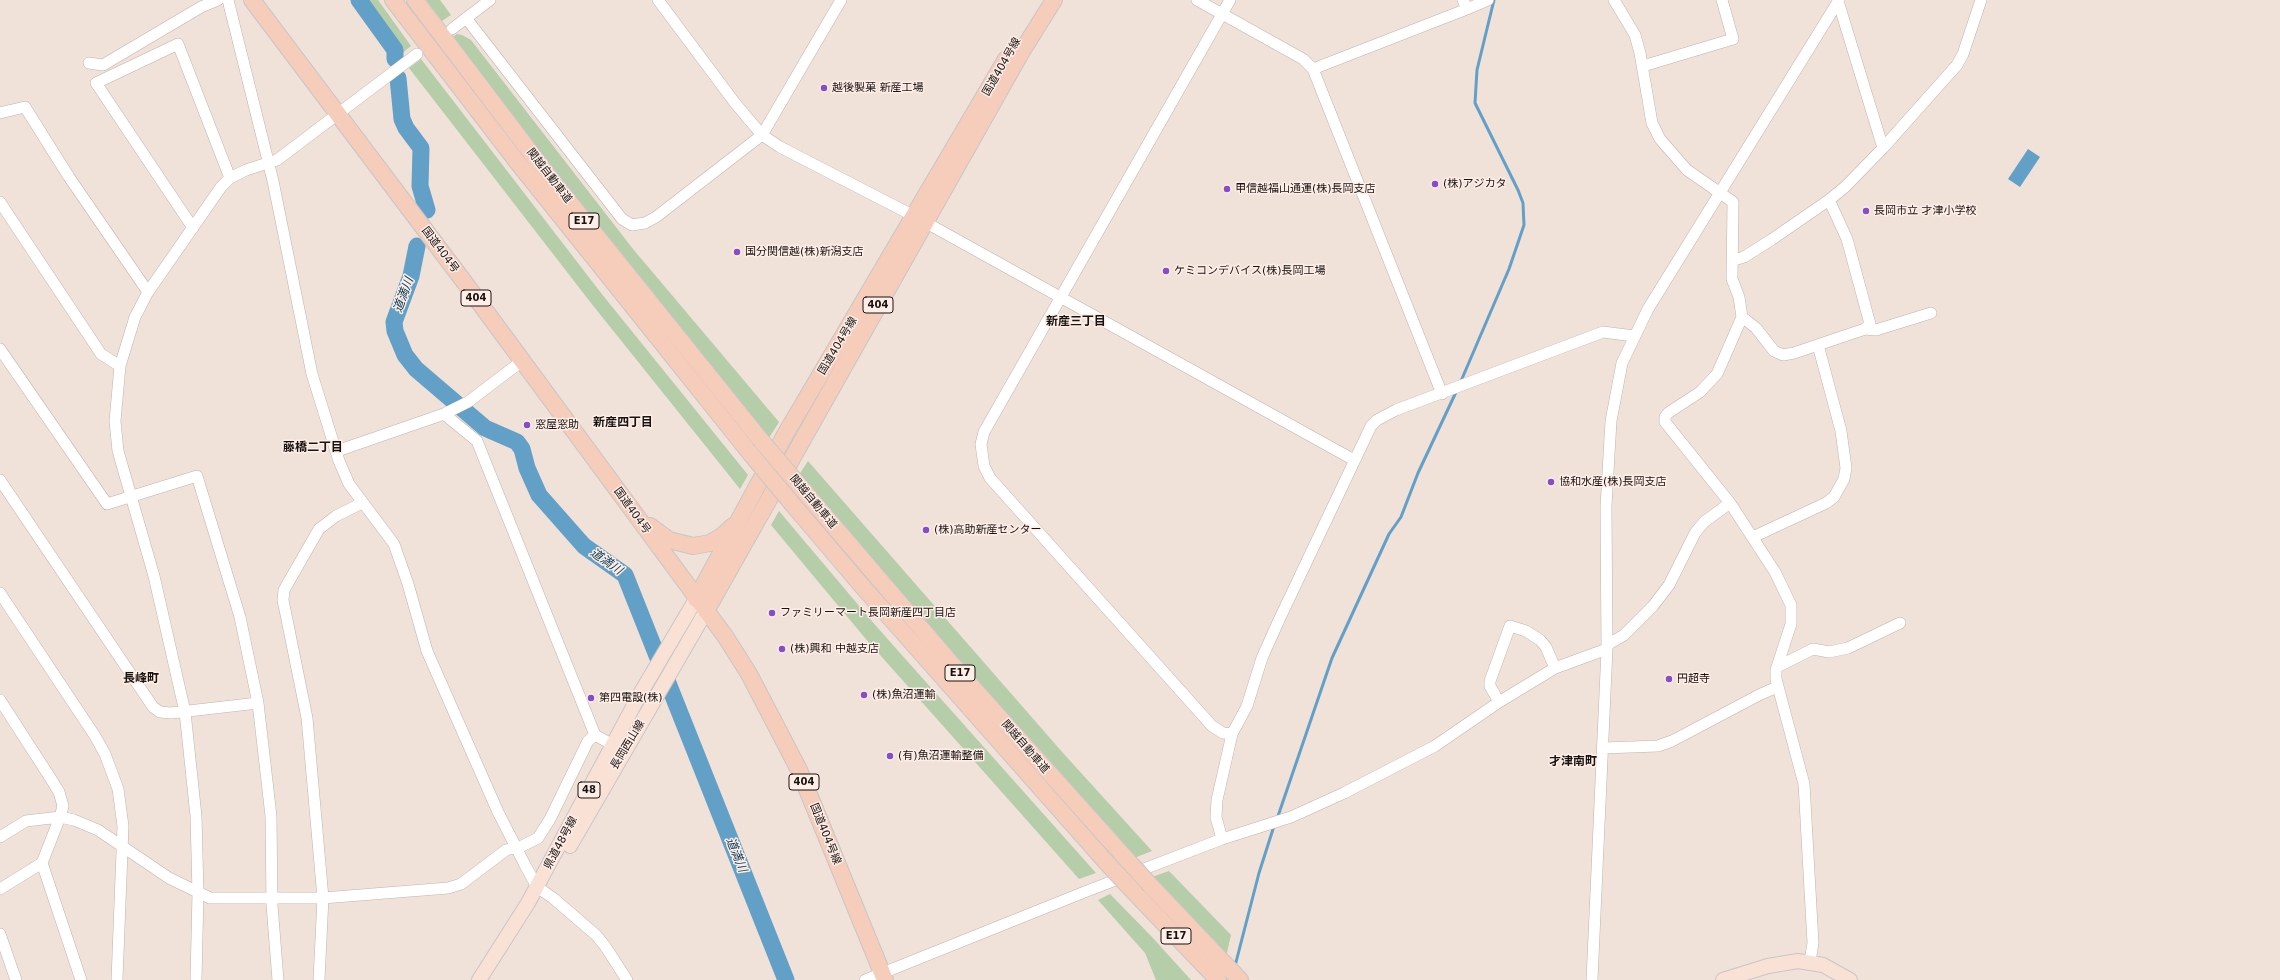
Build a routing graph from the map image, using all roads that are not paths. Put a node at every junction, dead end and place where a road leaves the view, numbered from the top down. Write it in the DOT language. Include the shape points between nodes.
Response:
graph roads {
  1 [pos="218,0"];
  2 [pos="228,0"];
  3 [pos="252,0"];
  4 [pos="393,0"];
  5 [pos="415,0"];
  6 [pos="490,0"];
  7 [pos="658,0"];
  8 [pos="841,0"];
  9 [pos="1041,0"];
  10 [pos="1054,0"];
  11 [pos="1197,0"];
  12 [pos="1230,0"];
  13 [pos="1488,0"];
  14 [pos="1614,0"];
  15 [pos="1722,0"];
  16 [pos="1838,0"];
  17 [pos="1981,0"];
  18 [pos="1465,4"];
  19 [pos="1222,14"];
  20 [pos="466,18"];
  21 [pos="452,29"];
  22 [pos="416,54"];
  23 [pos="89,63"];
  24 [pos="1643,66"];
  25 [pos="1313,69"];
  26 [pos="0,113"];
  27 [pos="336,114"];
  28 [pos="762,135"];
  29 [pos="1883,148"];
  30 [pos="268,163"];
  31 [pos="230,178"];
  32 [pos="1719,194"];
  33 [pos="1829,200"];
  34 [pos="0,202"];
  35 [pos="920,220"];
  36 [pos="193,228"];
  37 [pos="1734,260"];
  38 [pos="148,292"];
  39 [pos="1061,299"];
  40 [pos="1931,313"];
  41 [pos="1742,317"];
  42 [pos="1865,329"];
  43 [pos="1634,336"];
  44 [pos="1818,345"];
  45 [pos="0,349"];
  46 [pos="522,361"];
  47 [pos="120,366"];
  48 [pos="1442,394"];
  49 [pos="444,414"];
  50 [pos="336,451"];
  51 [pos="1354,460"];
  52 [pos="0,480"];
  53 [pos="130,496"];
  54 [pos="362,503"];
  55 [pos="1730,503"];
  56 [pos="633,512"];
  57 [pos="741,517"];
  58 [pos="1753,537"];
  59 [pos="0,592"];
  60 [pos="701,605"];
  61 [pos="1900,623"];
  62 [pos="1607,647"];
  63 [pos="1778,667"];
  64 [pos="1555,668"];
  65 [pos="1777,687"];
  66 [pos="0,700"];
  67 [pos="1499,702"];
  68 [pos="258,703"];
  69 [pos="185,712"];
  70 [pos="1232,734"];
  71 [pos="594,735"];
  72 [pos="613,745"];
  73 [pos="1603,748"];
  74 [pos="60,817"];
  75 [pos="0,837"];
  76 [pos="1222,839"];
  77 [pos="122,846"];
  78 [pos="514,847"];
  79 [pos="42,864"];
  80 [pos="0,889"];
  81 [pos="540,889"];
  82 [pos="198,893"];
  83 [pos="323,898"];
  84 [pos="273,899"];
  85 [pos="0,934"];
  86 [pos="1810,961"];
  87 [pos="883,976"];
  88 [pos="16,980"];
  89 [pos="81,980"];
  90 [pos="117,980"];
  91 [pos="196,980"];
  92 [pos="278,980"];
  93 [pos="319,980"];
  94 [pos="479,980"];
  95 [pos="485,980"];
  96 [pos="627,980"];
  97 [pos="865,980"];
  98 [pos="1218,980"];
  99 [pos="1240,980"];
  100 [pos="1592,980"];
  101 [pos="1723,980"];
  102 [pos="1850,980"];
  1 -- 23 [label="street" via="201,7 103,64"];
  2 -- 30 [label="street"];
  3 -- 27 [label="highway, 国道404号 / 404"];
  4 -- 98 [label="highway, 関越自動車道 / E17, bridge" via="527,175 794,506 1106,862"];
  5 -- 99 [label="highway, 関越自動車道 / E17, bridge" via="550,178 759,438 960,673 1150,885"];
  6 -- 20 [label="street"];
  7 -- 28 [label="street"];
  8 -- 28 [label="street"];
  9 -- 35 [label="highway, 国道404号線 / 404"];
  10 -- 35 [label="highway, 国道404号線 / 404"];
  11 -- 19 [label="street"];
  12 -- 19 [label="street"];
  13 -- 18 [label="street"];
  14 -- 24 [label="street" via="1635,35"];
  15 -- 24 [label="street" via="1733,39"];
  16 -- 29 [label="street"];
  16 -- 32 [label="street"];
  17 -- 29 [label="street" via="1957,65"];
  18 -- 25 [label="street"];
  19 -- 25 [label="street" via="1303,59"];
  19 -- 39 [label="street"];
  20 -- 21 [label="street"];
  20 -- 28 [label="street" via="622,219 632,226 645,224 656,217"];
  22 -- 27 [label="street"];
  24 -- 32 [label="street" via="1652,123 1660,139 1687,170"];
  25 -- 48 [label="street"];
  26 -- 38 [label="street" via="25,107 69,177"];
  27 -- 30 [label="street" via="277,160"];
  27 -- 46 [label="highway, 国道404号 / 404"];
  28 -- 35 [label="street" via="780,147"];
  29 -- 33 [label="street"];
  30 -- 31 [label="street"];
  30 -- 50 [label="street" via="312,374"];
  31 -- 36 [label="street"];
  31 -- 36 [label="street" via="178,44 96,83"];
  32 -- 37 [label="street" via="1733,202"];
  32 -- 43 [label="street"];
  33 -- 37 [label="street" via="1771,240"];
  33 -- 42 [label="street" via="1847,239 1866,305 1870,324"];
  34 -- 47 [label="street" via="101,354"];
  35 -- 39 [label="street"];
  35 -- 57 [label="highway, 国道404号線 / 404" via="786,433"];
  35 -- 60 [label="highway, 国道404号線 / 404"];
  36 -- 38 [label="street"];
  37 -- 41 [label="street" via="1732,279 1739,297"];
  38 -- 47 [label="street" via="135,317"];
  39 -- 51 [label="street"];
  39 -- 70 [label="street" via="984,432 981,444 984,466 990,478 1207,721 1223,733"];
  40 -- 42 [label="street" via="1876,330"];
  41 -- 44 [label="street" via="1756,328 1777,353 1787,355"];
  41 -- 55 [label="street" via="1717,374 1700,392 1665,417 1668,427"];
  42 -- 44 [label="street"];
  43 -- 48 [label="street" via="1604,332"];
  43 -- 62 [label="street" via="1622,363 1611,421 1606,506"];
  44 -- 58 [label="street" via="1835,400 1846,468 1844,479 1834,497 1826,503"];
  45 -- 53 [label="street" via="106,504"];
  46 -- 49 [label="street" via="468,402"];
  46 -- 56 [label="highway, 国道404号 / 404"];
  47 -- 53 [label="street" via="115,400 116,435 121,467"];
  48 -- 51 [label="street" via="1396,410 1377,420 1371,426"];
  49 -- 50 [label="street"];
  49 -- 71 [label="street" via="478,441"];
  50 -- 54 [label="street" via="349,484"];
  51 -- 70 [label="street" via="1262,658 1247,706"];
  52 -- 69 [label="street" via="149,703 160,712"];
  53 -- 68 [label="street" via="197,476 240,618"];
  53 -- 69 [label="street" via="154,576"];
  54 -- 78 [label="street" via="394,544 427,650"];
  54 -- 83 [label="street" via="336,516 319,529 284,590 283,600 307,718"];
  55 -- 58 [label="street"];
  55 -- 62 [label="street" via="1711,514 1695,533 1669,586 1653,606 1624,635"];
  56 -- 57 [label="highway" via="668,540 693,546 710,543 722,536"];
  56 -- 60 [label="highway, 国道404号 / 404"];
  57 -- 60 [label="highway, 国道404号線 / 404"];
  58 -- 63 [label="street" via="1779,579 1791,605 1790,624"];
  59 -- 77 [label="street" via="105,754 116,782 122,810"];
  60 -- 72 [label="main road, 県道48号線 / 48"];
  60 -- 81 [label="main road, 長岡西山線 / 48"];
  60 -- 87 [label="highway, 国道404号線 / 404" via="749,674 796,764"];
  61 -- 63 [label="street" via="1848,648 1829,652 1813,649"];
  62 -- 64 [label="street"];
  62 -- 73 [label="street"];
  63 -- 65 [label="street"];
  64 -- 67 [label="street"];
  64 -- 67 [label="street" via="1540,640 1526,631 1510,626 1490,681"];
  65 -- 73 [label="street" via="1658,746"];
  65 -- 86 [label="street" via="1804,784 1813,943"];
  66 -- 74 [label="street" via="58,792 63,806"];
  67 -- 76 [label="street" via="1435,746 1382,775 1290,817"];
  68 -- 69 [label="street"];
  68 -- 84 [label="street" via="271,816"];
  69 -- 82 [label="street" via="196,816"];
  70 -- 76 [label="street" via="1216,800 1216,817"];
  71 -- 72 [label="street"];
  71 -- 78 [label="street" via="588,741 542,832 531,842"];
  72 -- 81 [label="main road, 県道48号線 / 48"];
  73 -- 100 [label="street"];
  74 -- 75 [label="street" via="26,821"];
  74 -- 77 [label="street" via="86,824"];
  74 -- 79 [label="street"];
  76 -- 87 [label="street"];
  77 -- 82 [label="street" via="169,878"];
  77 -- 90 [label="street"];
  78 -- 81 [label="street"];
  78 -- 83 [label="street" via="506,850 461,884 448,888"];
  79 -- 80 [label="street"];
  79 -- 89 [label="street"];
  81 -- 94 [label="main road, 県道48号線 / 48"];
  81 -- 95 [label="main road, 長岡西山線 / 48"];
  81 -- 96 [label="street" via="596,935"];
  82 -- 84 [label="street" via="210,898"];
  82 -- 91 [label="street"];
  83 -- 84 [label="street"];
  83 -- 93 [label="street"];
  84 -- 92 [label="street"];
  85 -- 88 [label="street"];
  86 -- 101 [label="main road" via="1787,961"];
  86 -- 102 [label="main road"];
  87 -- 97 [label="street"];
}
